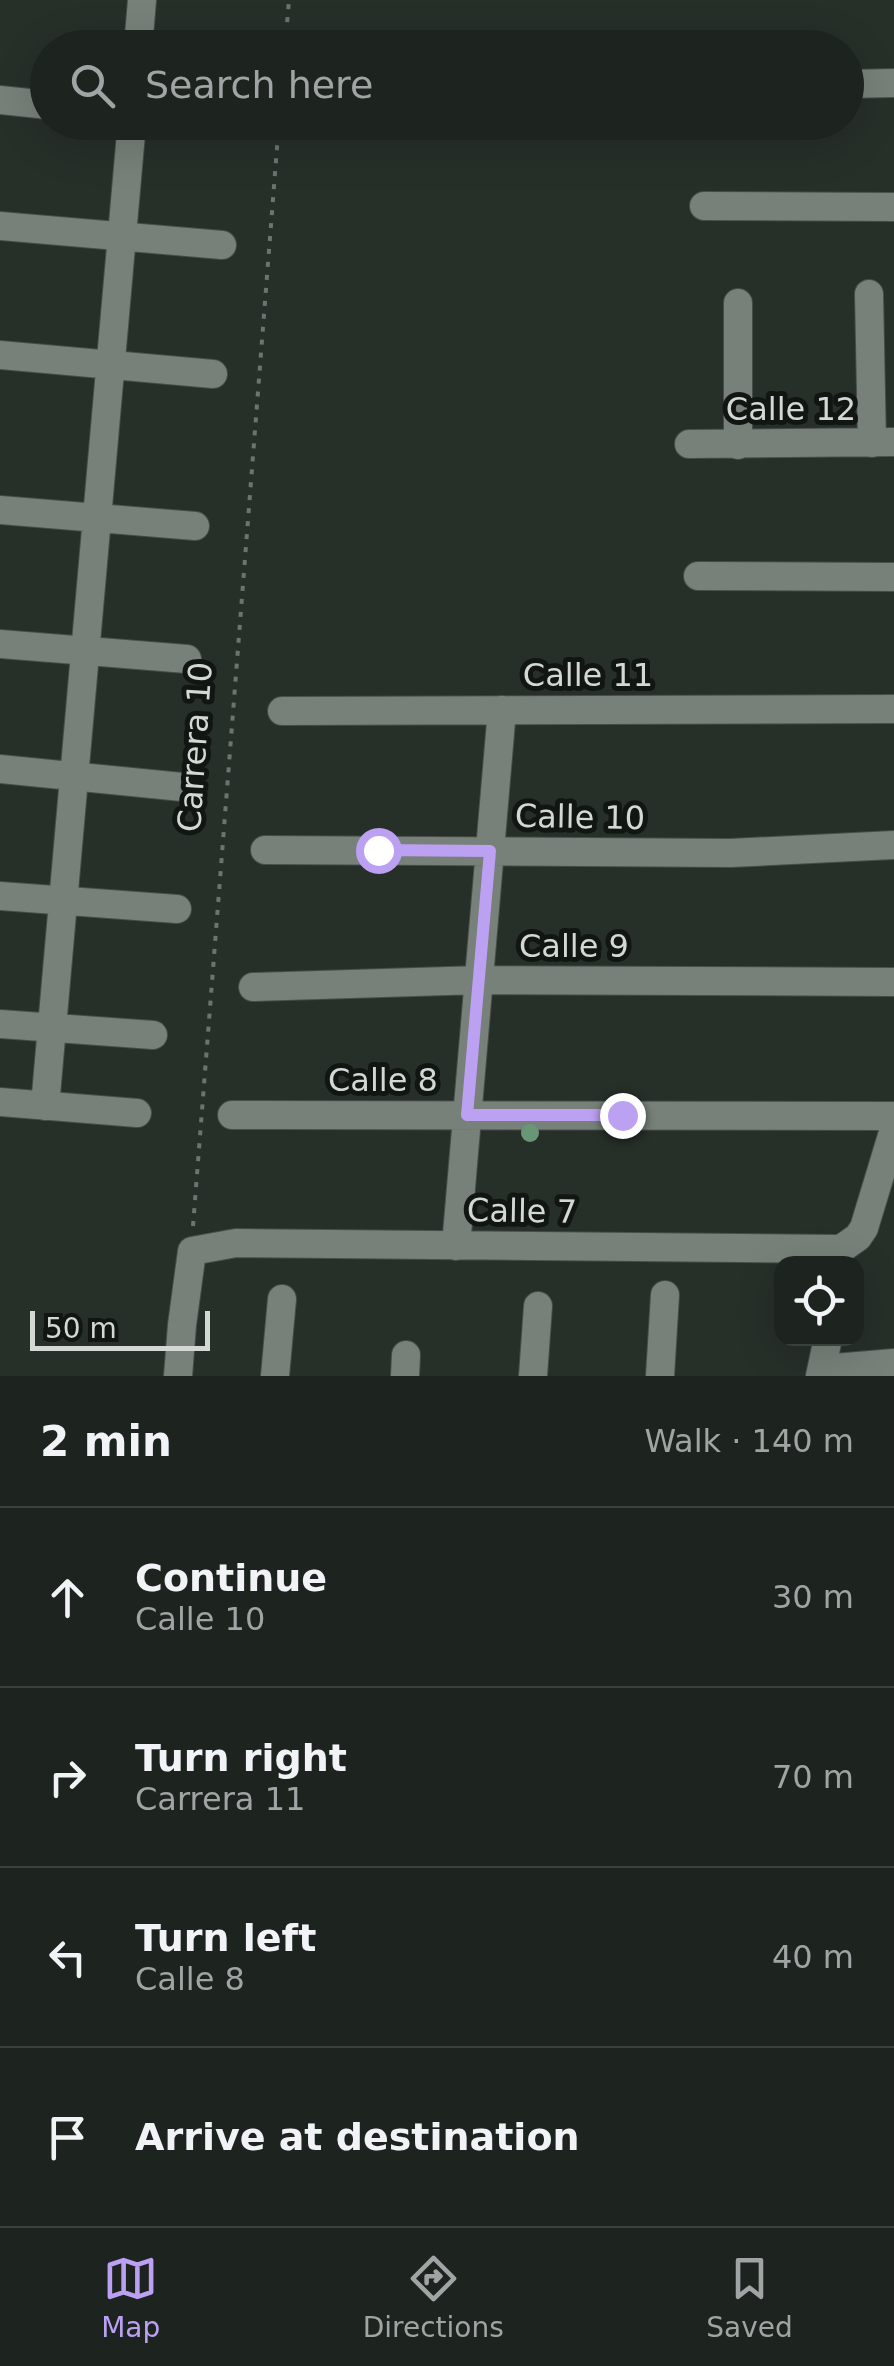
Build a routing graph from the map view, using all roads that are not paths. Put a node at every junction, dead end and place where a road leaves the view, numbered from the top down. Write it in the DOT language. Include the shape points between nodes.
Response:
graph roads {
  1 [pos="142,0"];
  2 [pos="140,30"];
  3 [pos="894,83"];
  4 [pos="864,84"];
  5 [pos="0,100"];
  6 [pos="30,102"];
  7 [pos="130,140"];
  8 [pos="704,206"];
  9 [pos="894,206"];
  10 [pos="0,226"];
  11 [pos="121,237"];
  12 [pos="222,244"];
  13 [pos="869,294"];
  14 [pos="738,303"];
  15 [pos="0,355"];
  16 [pos="110,364"];
  17 [pos="214,374"];
  18 [pos="883,443"];
  19 [pos="689,444"];
  20 [pos="738,445"];
  21 [pos="0,510"];
  22 [pos="96,519"];
  23 [pos="196,526"];
  24 [pos="698,576"];
  25 [pos="894,577"];
  26 [pos="0,644"];
  27 [pos="84,652"];
  28 [pos="187,659"];
  29 [pos="894,709"];
  30 [pos="502,710"];
  31 [pos="282,711"];
  32 [pos="0,769"];
  33 [pos="72,777"];
  34 [pos="182,786"];
  35 [pos="894,845"];
  36 [pos="265,850"];
  37 [pos="490,851"];
  38 [pos="0,896"];
  39 [pos="62,902"];
  40 [pos="177,909"];
  41 [pos="480,980"];
  42 [pos="894,982"];
  43 [pos="253,987"];
  44 [pos="0,1024"];
  45 [pos="50,1028"];
  46 [pos="153,1036"];
  47 [pos="0,1102"];
  48 [pos="45,1106"];
  49 [pos="138,1114"];
  50 [pos="232,1115"];
  51 [pos="467,1115"];
  52 [pos="894,1116"];
  53 [pos="894,1130"];
  54 [pos="884,1192"];
  55 [pos="456,1246"];
  56 [pos="666,1295"];
  57 [pos="282,1299"];
  58 [pos="538,1306"];
  59 [pos="826,1346"];
  60 [pos="894,1363"];
  61 [pos="821,1372"];
  62 [pos="178,1376"];
  63 [pos="275,1376"];
  64 [pos="532,1376"];
  65 [pos="660,1376"];
  1 -- 2 [label="street"];
  3 -- 4 [label="street"];
  5 -- 6 [label="street"];
  7 -- 11 [label="street"];
  8 -- 9 [label="street"];
  10 -- 11 [label="street"];
  11 -- 12 [label="street"];
  11 -- 16 [label="street"];
  13 -- 18 [label="street"];
  14 -- 20 [label="street"];
  15 -- 16 [label="street"];
  16 -- 17 [label="street"];
  16 -- 22 [label="street"];
  18 -- 20 [label="street, Calle 12"];
  19 -- 20 [label="street, Calle 12"];
  21 -- 22 [label="street"];
  22 -- 23 [label="street"];
  22 -- 27 [label="street"];
  24 -- 25 [label="street"];
  26 -- 27 [label="street"];
  27 -- 28 [label="street"];
  27 -- 33 [label="street"];
  29 -- 30 [label="street, Calle 11"];
  30 -- 31 [label="street, Calle 11"];
  30 -- 37 [label="street"];
  32 -- 33 [label="street"];
  33 -- 34 [label="street"];
  33 -- 39 [label="street"];
  35 -- 37 [label="street, Calle 10" via="731,853"];
  36 -- 37 [label="street, Calle 10"];
  37 -- 41 [label="street"];
  38 -- 39 [label="street"];
  39 -- 40 [label="street"];
  39 -- 45 [label="street"];
  41 -- 42 [label="street, Calle 9"];
  41 -- 43 [label="street, Calle 9"];
  41 -- 51 [label="street"];
  44 -- 45 [label="street"];
  45 -- 46 [label="street"];
  45 -- 48 [label="street"];
  47 -- 48 [label="street"];
  48 -- 49 [label="street"];
  50 -- 51 [label="street, Calle 8"];
  51 -- 52 [label="street, Calle 8"];
  51 -- 55 [label="street"];
  53 -- 54 [label="street"];
  54 -- 55 [label="street, Calle 7" via="864,1228 841,1249"];
  55 -- 62 [label="street, Calle 7" via="236,1243 192,1251"];
  56 -- 65 [label="street"];
  57 -- 63 [label="street"];
  58 -- 64 [label="street"];
  59 -- 61 [label="street"];
  60 -- 61 [label="street"];
}
